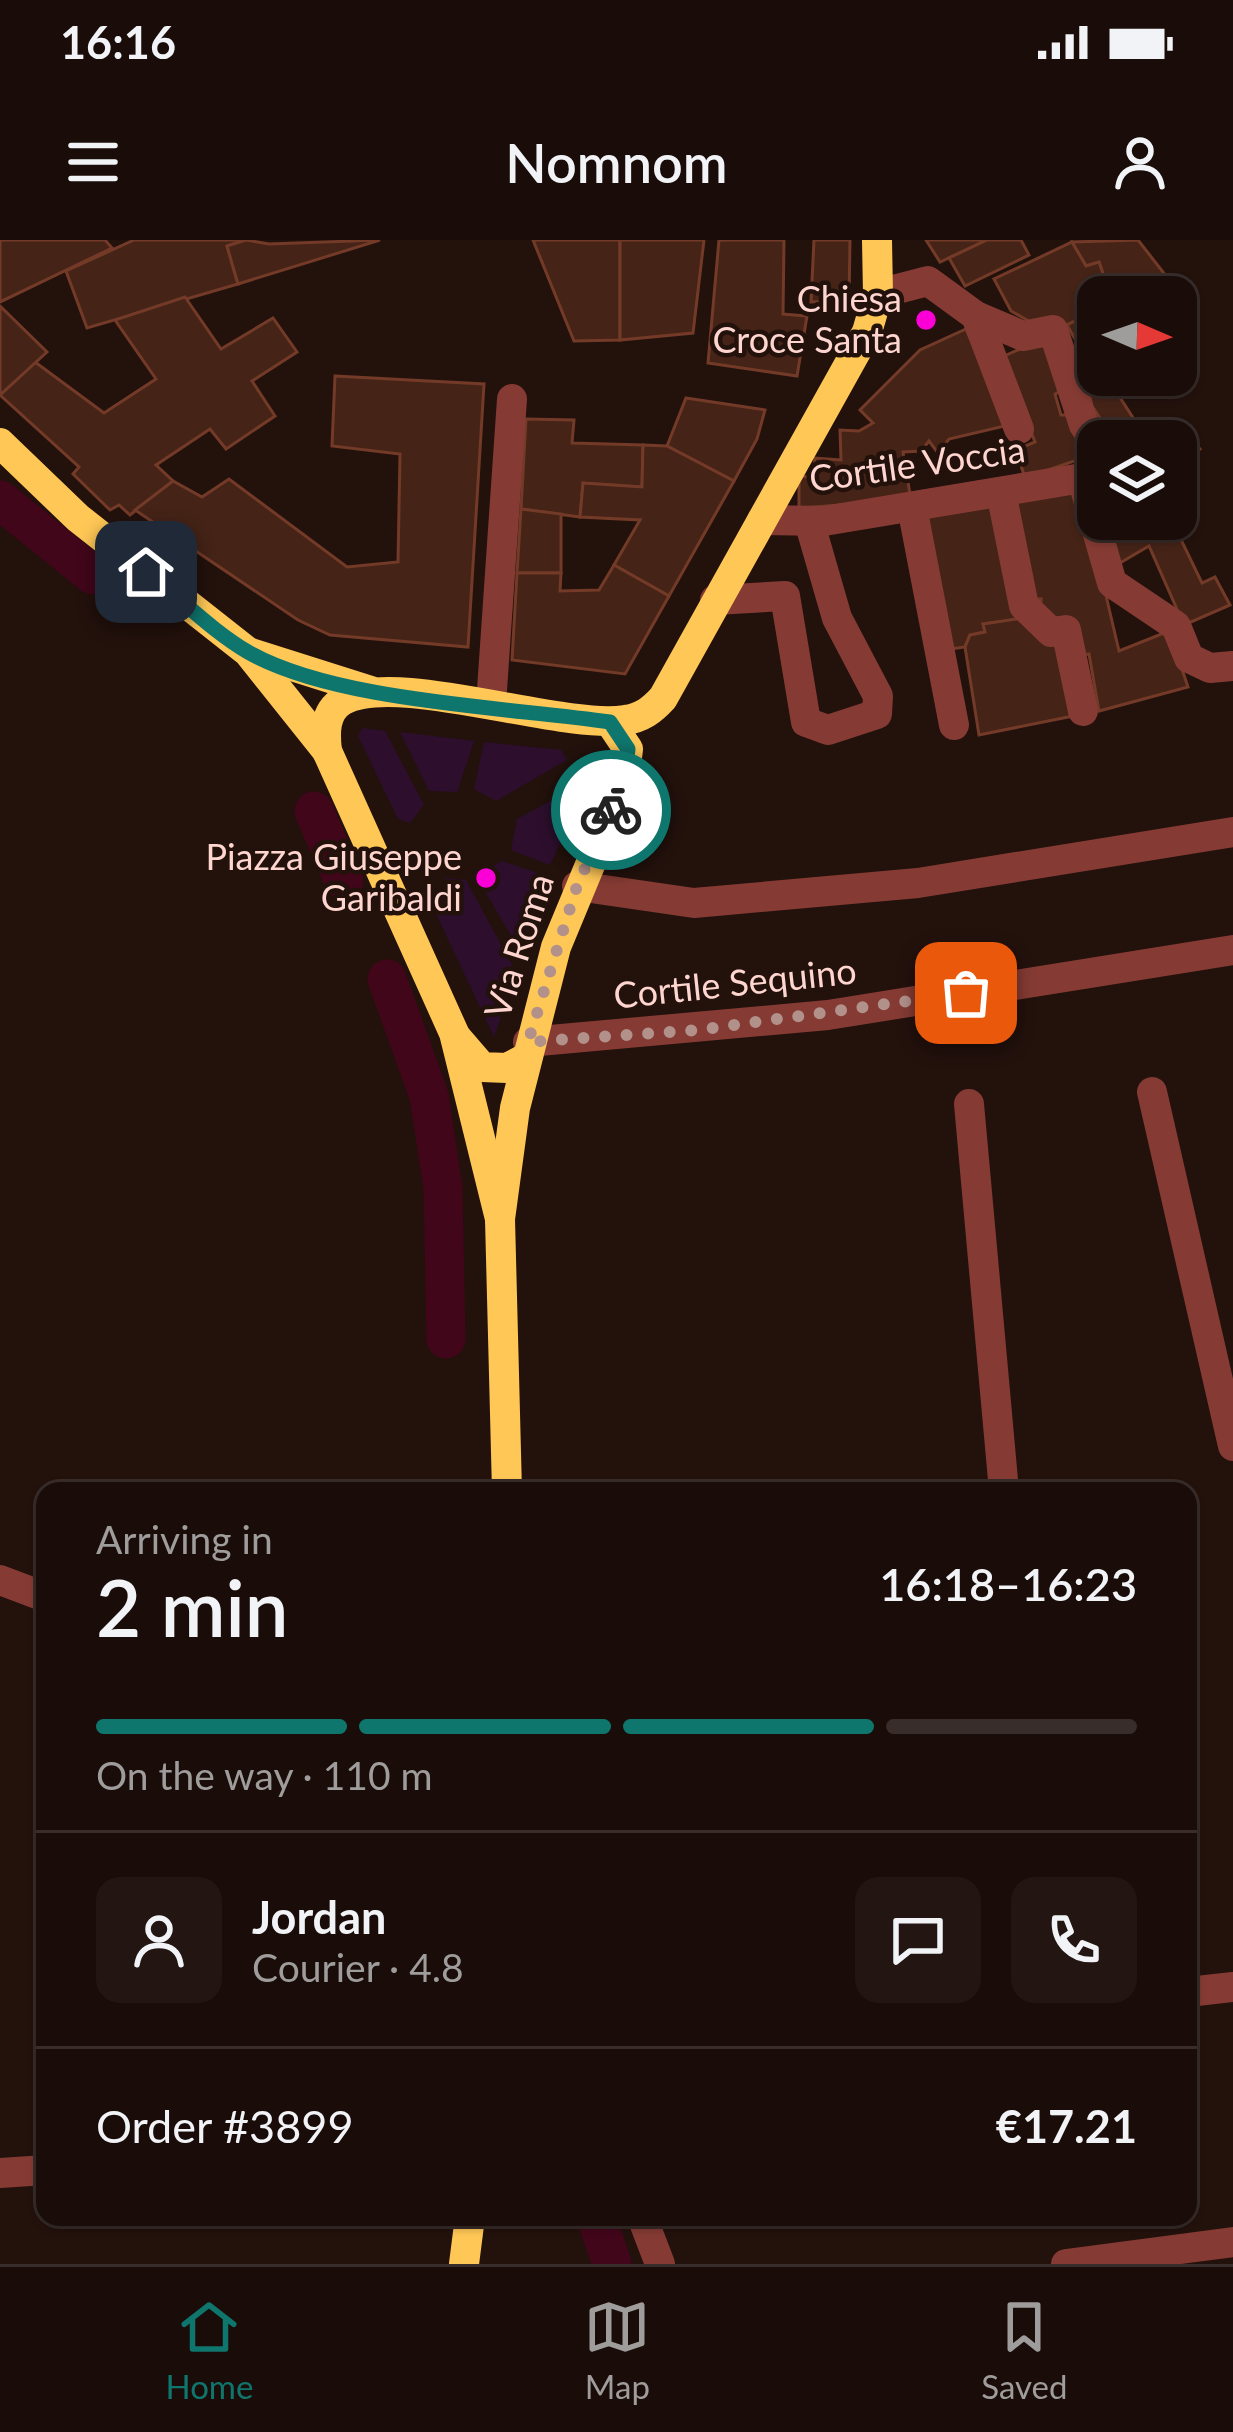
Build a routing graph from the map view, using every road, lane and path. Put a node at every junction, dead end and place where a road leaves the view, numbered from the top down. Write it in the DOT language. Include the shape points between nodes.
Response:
graph roads {
  1 [pos="877,240"];
  2 [pos="878,294"];
  3 [pos="976,316"];
  4 [pos="512,399"];
  5 [pos="1082,420"];
  6 [pos="1019,429"];
  7 [pos="0,443"];
  8 [pos="1001,493"];
  9 [pos="912,507"];
  10 [pos="762,520"];
  11 [pos="809,521"];
  12 [pos="716,600"];
  13 [pos="248,652"];
  14 [pos="1233,666"];
  15 [pos="382,693"];
  16 [pos="491,704"];
  17 [pos="1083,711"];
  18 [pos="610,722"];
  19 [pos="954,725"];
  20 [pos="327,752"];
  21 [pos="1233,832"];
  22 [pos="577,886"];
  23 [pos="1233,950"];
  24 [pos="454,1033"];
  25 [pos="526,1051"];
  26 [pos="1152,1092"];
  27 [pos="969,1104"];
  28 [pos="500,1219"];
  29 [pos="1233,1446"];
  30 [pos="507,1482"];
  31 [pos="1003,1482"];
  32 [pos="0,1580"];
  33 [pos="36,1594"];
  34 [pos="1233,1987"];
  35 [pos="1197,1991"];
  36 [pos="36,2171"];
  37 [pos="0,2173"];
  38 [pos="469,2226"];
  39 [pos="645,2226"];
  40 [pos="1233,2242"];
  41 [pos="464,2264"];
  42 [pos="660,2264"];
  43 [pos="1066,2264"];
  1 -- 2 [label="main road"];
  2 -- 3 [label="street" via="928,281"];
  2 -- 10 [label="main road" via="855,357"];
  3 -- 5 [label="street" via="1023,336 1053,330"];
  3 -- 6 [label="street"];
  4 -- 16 [label="street"];
  7 -- 13 [label="main road" via="78,518"];
  8 -- 9 [label="street, Cortile Voccia"];
  8 -- 14 [label="street, Cortile Voccia" via="1082,478 1112,583 1176,626 1189,658 1210,668"];
  8 -- 17 [label="street" via="1024,606 1052,632 1066,630"];
  9 -- 11 [label="street, Cortile Voccia"];
  9 -- 19 [label="street"];
  10 -- 11 [label="street, Cortile Voccia"];
  10 -- 12 [label="main road"];
  11 -- 12 [label="street" via="837,618 878,696 877,714 828,730 806,722 785,596"];
  12 -- 18 [label="main road" via="663,698 650,712"];
  13 -- 15 [label="main road"];
  13 -- 20 [label="main road"];
  15 -- 16 [label="main road"];
  15 -- 20 [label="main road" via="342,701 331,712"];
  16 -- 18 [label="main road"];
  18 -- 22 [label="main road, Via Roma" via="628,749 624,783"];
  20 -- 24 [label="main road"];
  21 -- 22 [label="street" via="918,883 694,903"];
  22 -- 25 [label="main road, Via Roma"];
  23 -- 25 [label="street, Cortile Sequino" via="828,1015"];
  24 -- 25 [label="main road" via="482,1066 507,1068"];
  24 -- 28 [label="main road"];
  25 -- 28 [label="main road, Via Roma"];
  26 -- 29 [label="street"];
  27 -- 31 [label="street"];
  28 -- 30 [label="main road, Via Roma"];
  32 -- 33 [label="street"];
  34 -- 35 [label="street"];
  36 -- 37 [label="street"];
  38 -- 41 [label="main road"];
  39 -- 42 [label="street"];
  40 -- 43 [label="street"];
}
